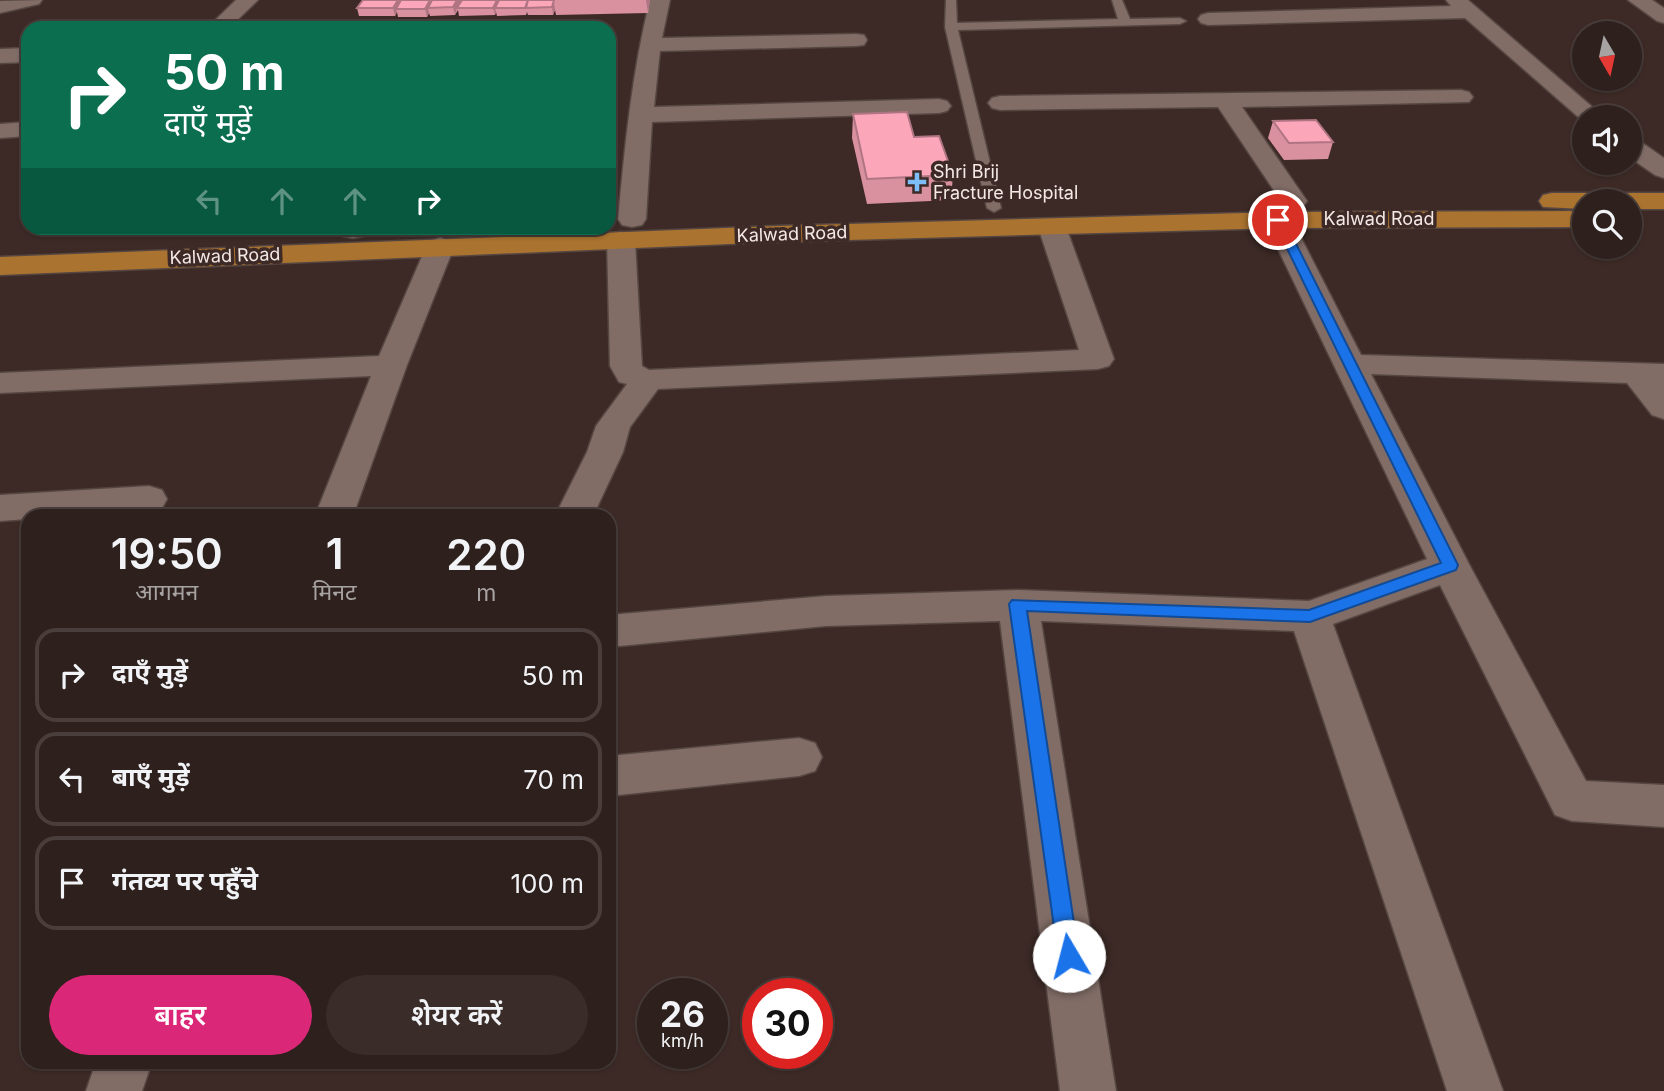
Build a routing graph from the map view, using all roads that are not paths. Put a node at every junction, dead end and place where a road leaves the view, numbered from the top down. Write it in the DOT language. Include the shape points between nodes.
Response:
graph roads {
  1 [pos="32,0"];
  2 [pos="248,0"];
  3 [pos="660,0"];
  4 [pos="951,0"];
  5 [pos="1117,0"];
  6 [pos="1637,0"];
  7 [pos="1462,6"];
  8 [pos="0,7"];
  9 [pos="1284,8"];
  10 [pos="1664,17"];
  11 [pos="1208,19"];
  12 [pos="226,21"];
  13 [pos="1180,21"];
  14 [pos="1125,22"];
  15 [pos="951,27"];
  16 [pos="856,40"];
  17 [pos="649,45"];
  18 [pos="21,55"];
  19 [pos="0,56"];
  20 [pos="1461,97"];
  21 [pos="1226,101"];
  22 [pos="1000,103"];
  23 [pos="1578,105"];
  24 [pos="939,106"];
  25 [pos="639,115"];
  26 [pos="21,130"];
  27 [pos="0,131"];
  28 [pos="1642,154"];
  29 [pos="1664,170"];
  30 [pos="1664,201"];
  31 [pos="994,208"];
  32 [pos="1286,211"];
  33 [pos="1572,219"];
  34 [pos="1642,219"];
  35 [pos="1664,220"];
  36 [pos="621,226"];
  37 [pos="1052,226"];
  38 [pos="221,235"];
  39 [pos="543,235"];
  40 [pos="0,245"];
  41 [pos="440,247"];
  42 [pos="0,266"];
  43 [pos="1350,364"];
  44 [pos="391,365"];
  45 [pos="1650,373"];
  46 [pos="648,380"];
  47 [pos="0,383"];
  48 [pos="1664,408"];
  49 [pos="149,499"];
  50 [pos="0,508"];
  51 [pos="337,509"];
  52 [pos="578,509"];
  53 [pos="1450,565"];
  54 [pos="1018,604"];
  55 [pos="1310,616"];
  56 [pos="616,630"];
  57 [pos="799,757"];
  58 [pos="616,775"];
  59 [pos="1664,806"];
  60 [pos="1088,1091"];
  61 [pos="1475,1091"];
  1 -- 8 [label="street"];
  2 -- 12 [label="street"];
  3 -- 17 [label="street"];
  4 -- 15 [label="lane"];
  5 -- 14 [label="lane"];
  6 -- 10 [label="street"];
  7 -- 9 [label="street"];
  7 -- 23 [label="street"];
  9 -- 11 [label="street"];
  13 -- 14 [label="lane"];
  14 -- 15 [label="lane"];
  15 -- 31 [label="lane"];
  16 -- 17 [label="street"];
  17 -- 25 [label="street"];
  18 -- 19 [label="street"];
  20 -- 21 [label="street"];
  21 -- 22 [label="street"];
  21 -- 32 [label="street"];
  24 -- 25 [label="street"];
  25 -- 36 [label="street" via="628,146"];
  26 -- 27 [label="street"];
  28 -- 29 [label="street"];
  30 -- 32 [label="main road, Kalwad Road"];
  31 -- 32 [label="main road, Kalwad Road"];
  31 -- 36 [label="main road, Kalwad Road"];
  32 -- 33 [label="main road, Kalwad Road"];
  32 -- 37 [label="main road, Kalwad Road"];
  32 -- 43 [label="street"];
  34 -- 35 [label="main road"];
  36 -- 37 [label="main road, Kalwad Road"];
  36 -- 46 [label="street" via="625,366 631,375"];
  37 -- 46 [label="street" via="1098,359"];
  38 -- 40 [label="main road, Kalwad Road"];
  39 -- 41 [label="main road, Kalwad Road"];
  41 -- 42 [label="main road, Kalwad Road"];
  41 -- 44 [label="street"];
  43 -- 45 [label="street"];
  43 -- 53 [label="street"];
  44 -- 47 [label="street"];
  44 -- 51 [label="street"];
  45 -- 48 [label="street"];
  46 -- 52 [label="street" via="613,426 606,452"];
  49 -- 50 [label="street"];
  53 -- 55 [label="street"];
  53 -- 59 [label="street" via="1572,801"];
  54 -- 55 [label="street"];
  54 -- 56 [label="street" via="792,613"];
  54 -- 60 [label="street"];
  55 -- 61 [label="street"];
  57 -- 58 [label="street"];
}
